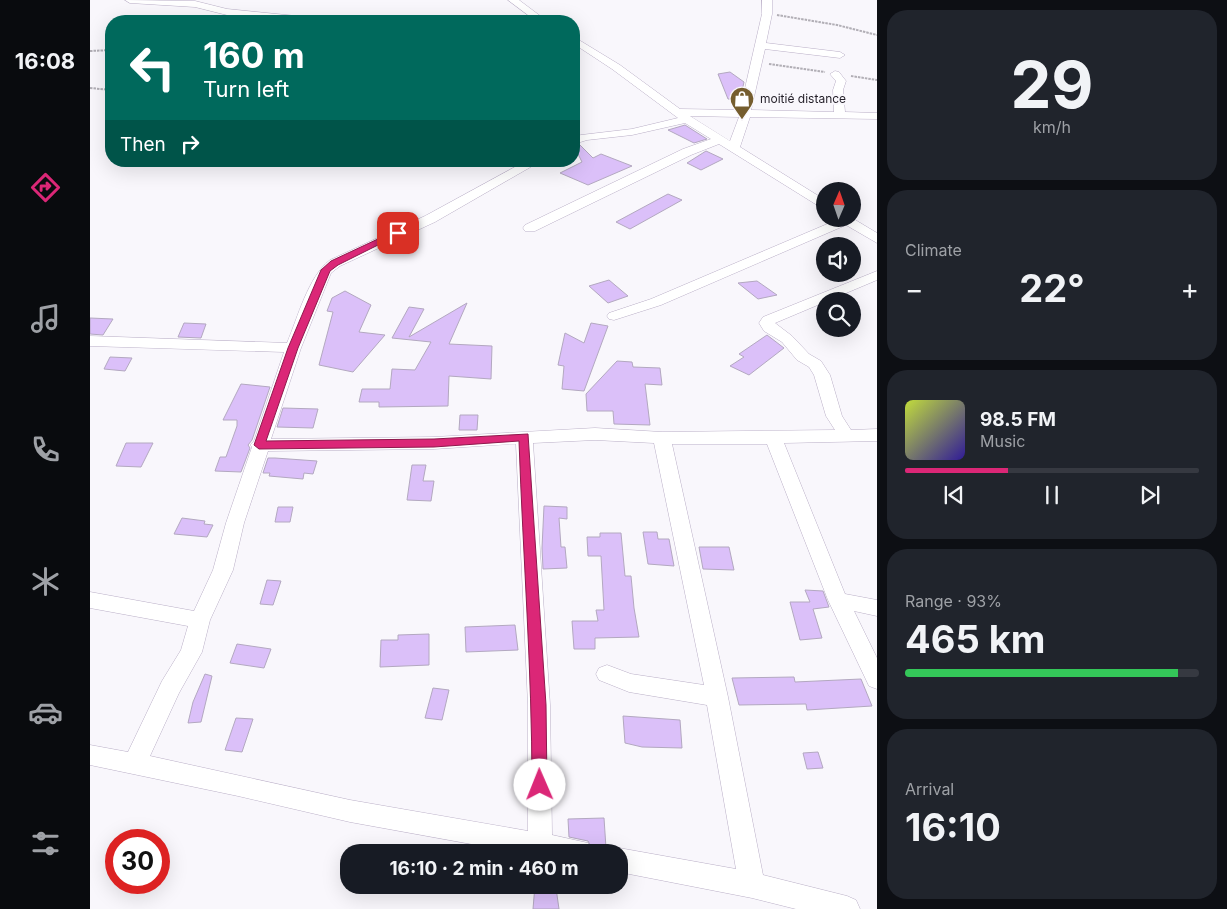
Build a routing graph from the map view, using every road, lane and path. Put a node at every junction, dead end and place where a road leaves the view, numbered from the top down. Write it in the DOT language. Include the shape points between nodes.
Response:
graph roads {
  1 [pos="130,0"];
  2 [pos="513,0"];
  3 [pos="767,0"];
  4 [pos="767,14"];
  5 [pos="257,15"];
  6 [pos="534,15"];
  7 [pos="877,35"];
  8 [pos="580,44"];
  9 [pos="760,44"];
  10 [pos="105,50"];
  11 [pos="90,51"];
  12 [pos="840,55"];
  13 [pos="756,62"];
  14 [pos="835,74"];
  15 [pos="877,80"];
  16 [pos="90,88"];
  17 [pos="105,89"];
  18 [pos="745,114"];
  19 [pos="683,116"];
  20 [pos="840,116"];
  21 [pos="877,116"];
  22 [pos="740,128"];
  23 [pos="709,133"];
  24 [pos="580,139"];
  25 [pos="720,140"];
  26 [pos="734,148"];
  27 [pos="524,167"];
  28 [pos="816,200"];
  29 [pos="530,228"];
  30 [pos="825,228"];
  31 [pos="861,228"];
  32 [pos="877,238"];
  33 [pos="877,275"];
  34 [pos="614,316"];
  35 [pos="90,341"];
  36 [pos="293,348"];
  37 [pos="846,435"];
  38 [pos="877,435"];
  39 [pos="524,437"];
  40 [pos="662,438"];
  41 [pos="773,438"];
  42 [pos="259,445"];
  43 [pos="90,600"];
  44 [pos="838,600"];
  45 [pos="877,608"];
  46 [pos="200,620"];
  47 [pos="607,674"];
  48 [pos="877,680"];
  49 [pos="717,697"];
  50 [pos="90,755"];
  51 [pos="134,765"];
  52 [pos="534,844"];
  53 [pos="540,844"];
  54 [pos="628,862"];
  55 [pos="752,885"];
  56 [pos="847,909"];
  1 -- 5 [label="street" via="195,4"];
  2 -- 6 [label="street"];
  3 -- 4 [label="street"];
  4 -- 7 [label="path"];
  4 -- 9 [label="street"];
  8 -- 19 [label="street"];
  9 -- 12 [label="street"];
  9 -- 13 [label="street"];
  10 -- 11 [label="path"];
  13 -- 14 [label="path"];
  13 -- 18 [label="street"];
  14 -- 15 [label="path"];
  14 -- 20 [label="street" via="841,81 838,90"];
  16 -- 17 [label="path"];
  18 -- 19 [label="street"];
  18 -- 20 [label="street"];
  18 -- 22 [label="street"];
  19 -- 23 [label="street"];
  19 -- 24 [label="street" via="632,132"];
  20 -- 21 [label="street"];
  22 -- 23 [label="street"];
  22 -- 26 [label="street"];
  23 -- 25 [label="street"];
  25 -- 26 [label="street"];
  25 -- 29 [label="street" via="687,152"];
  26 -- 28 [label="street"];
  27 -- 36 [label="street" via="430,219 326,270"];
  30 -- 34 [label="street" via="656,302"];
  31 -- 32 [label="street"];
  33 -- 37 [label="street" via="767,323 769,328 815,364 822,375 834,416"];
  35 -- 36 [label="street"];
  36 -- 42 [label="street"];
  37 -- 38 [label="street"];
  37 -- 41 [label="street"];
  39 -- 40 [label="street" via="594,434"];
  39 -- 42 [label="street" via="434,443"];
  39 -- 53 [label="street" via="539,705"];
  40 -- 41 [label="street"];
  40 -- 49 [label="street"];
  41 -- 44 [label="street"];
  42 -- 46 [label="street" via="223,570"];
  43 -- 46 [label="street"];
  44 -- 45 [label="street"];
  44 -- 48 [label="street"];
  46 -- 51 [label="street" via="191,652 170,688"];
  47 -- 49 [label="street" via="629,683"];
  49 -- 55 [label="street"];
  50 -- 51 [label="street"];
  51 -- 52 [label="street" via="350,811"];
  54 -- 55 [label="street"];
  55 -- 56 [label="street"];
}
